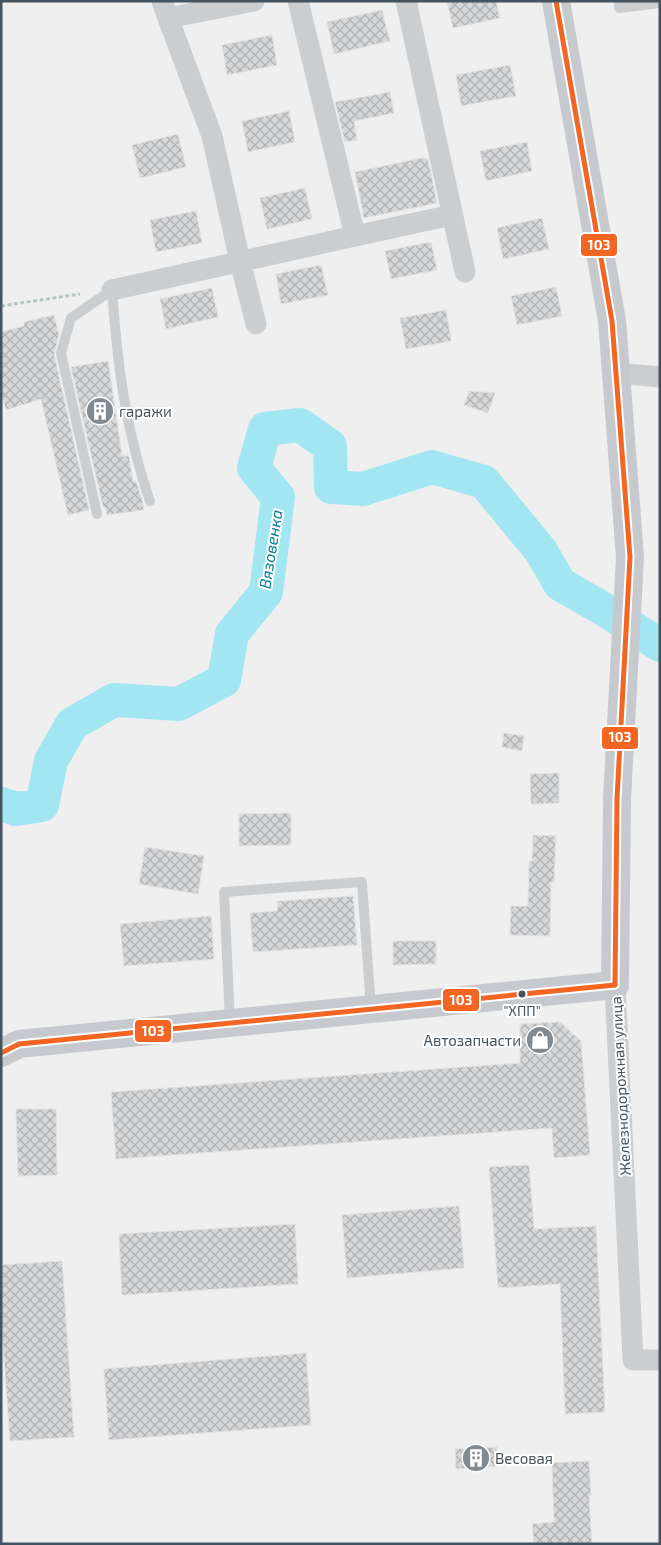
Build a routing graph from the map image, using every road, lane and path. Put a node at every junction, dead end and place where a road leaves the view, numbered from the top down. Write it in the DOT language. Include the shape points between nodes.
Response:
graph roads {
  1 [pos="254,1"];
  2 [pos="298,1"];
  3 [pos="406,1"];
  4 [pos="556,1"];
  5 [pos="619,1"];
  6 [pos="660,3"];
  7 [pos="165,10"];
  8 [pos="452,215"];
  9 [pos="354,236"];
  10 [pos="240,261"];
  11 [pos="465,272"];
  12 [pos="112,290"];
  13 [pos="1,306"];
  14 [pos="256,324"];
  15 [pos="616,373"];
  16 [pos="660,376"];
  17 [pos="150,502"];
  18 [pos="96,514"];
  19 [pos="615,985"];
  20 [pos="371,1010"];
  21 [pos="230,1024"];
  22 [pos="1,1053"];
  23 [pos="660,1360"];
  1 -- 7 [label="street"];
  2 -- 9 [label="street"];
  3 -- 8 [label="street"];
  4 -- 15 [label="main road" via="612,321"];
  5 -- 6 [label="lane" via="619,8"];
  7 -- 10 [label="street" via="212,136"];
  8 -- 9 [label="street"];
  8 -- 11 [label="street"];
  9 -- 10 [label="street"];
  10 -- 12 [label="street"];
  10 -- 14 [label="street"];
  12 -- 13 [label="path"];
  12 -- 17 [label="lane" via="116,346 126,410"];
  12 -- 18 [label="lane" via="71,318 61,353"];
  15 -- 16 [label="street"];
  15 -- 19 [label="main road" via="630,557 617,799"];
  19 -- 20 [label="main road, Железнодорожная улица"];
  19 -- 23 [label="street, Железнодорожная улица" via="633,1360"];
  20 -- 21 [label="main road, Железнодорожная улица"];
  20 -- 21 [label="lane" via="362,882 224,892"];
  21 -- 22 [label="main road, Железнодорожная улица" via="19,1044"];
}
